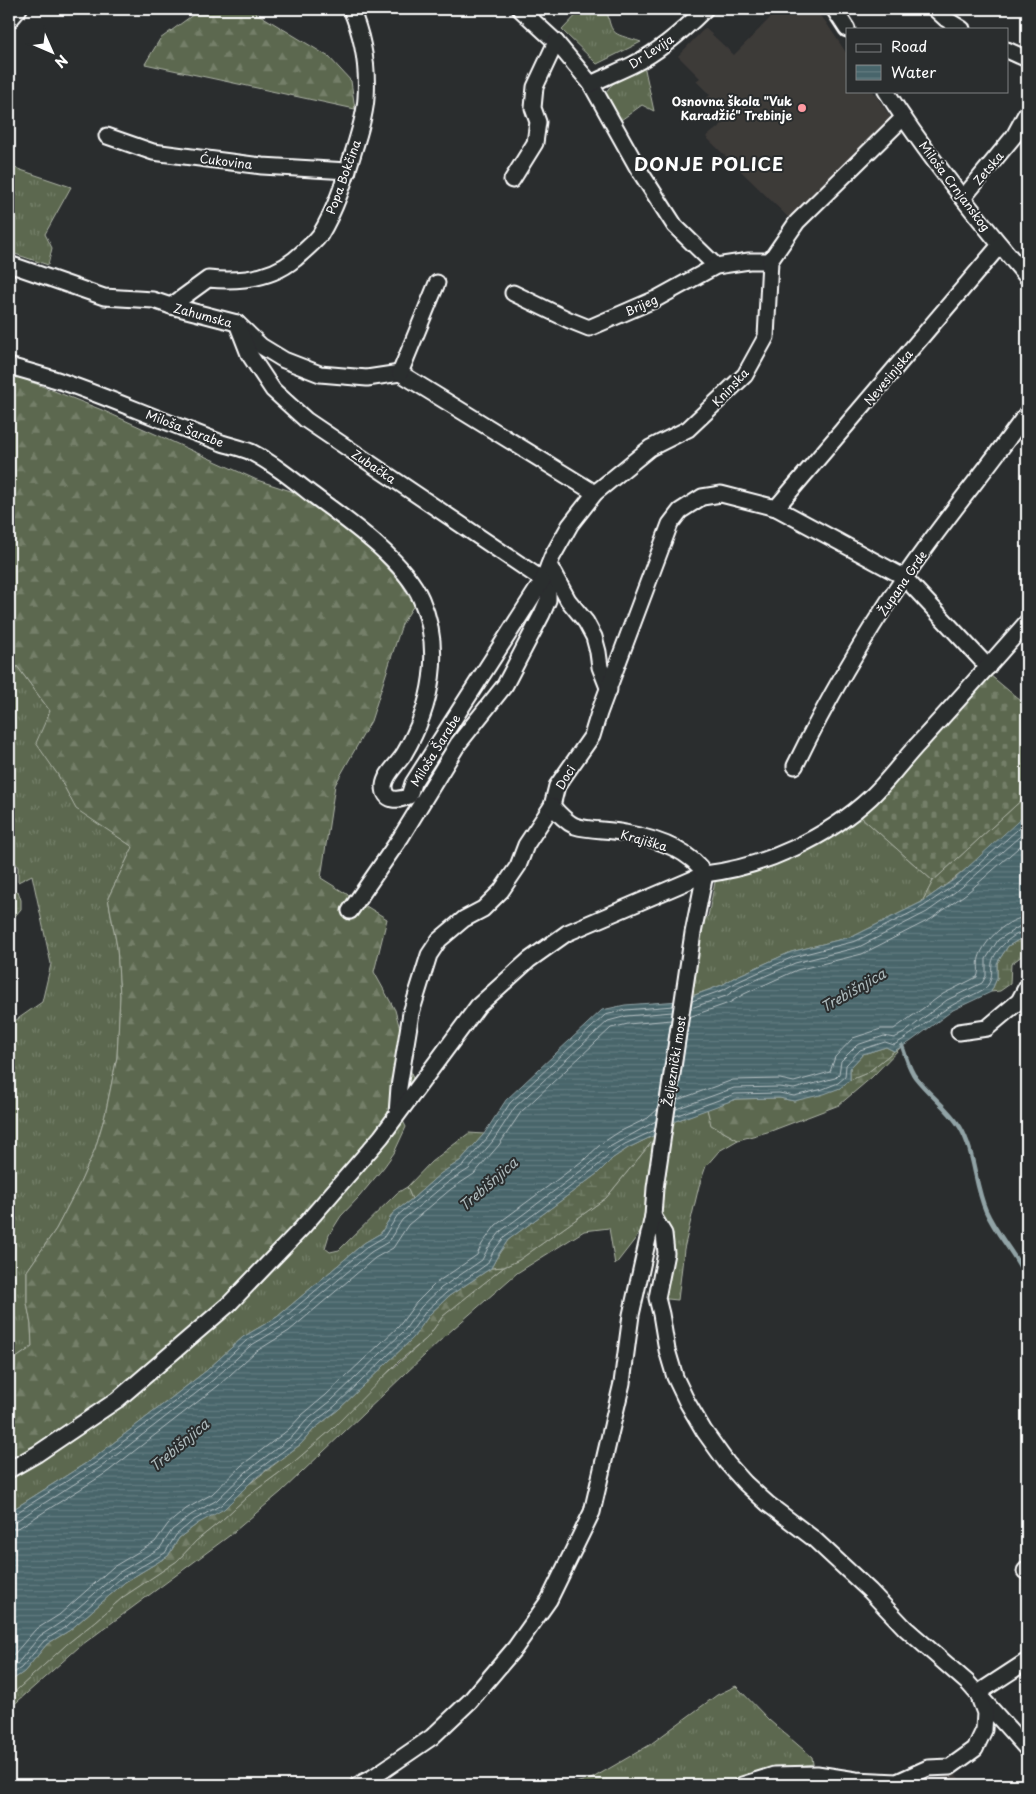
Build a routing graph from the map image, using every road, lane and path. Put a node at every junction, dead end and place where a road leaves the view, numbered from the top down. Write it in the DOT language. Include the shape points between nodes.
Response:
graph roads {
  1 [pos="19,9"];
  2 [pos="351,9"];
  3 [pos="520,9"];
  4 [pos="704,9"];
  5 [pos="834,9"];
  6 [pos="935,9"];
  7 [pos="9,21"];
  8 [pos="846,28"];
  9 [pos="960,28"];
  10 [pos="556,42"];
  11 [pos="1008,50"];
  12 [pos="1027,59"];
  13 [pos="591,84"];
  14 [pos="887,92"];
  15 [pos="1027,112"];
  16 [pos="903,118"];
  17 [pos="107,136"];
  18 [pos="348,171"];
  19 [pos="512,180"];
  20 [pos="963,198"];
  21 [pos="1000,245"];
  22 [pos="770,261"];
  23 [pos="9,264"];
  24 [pos="716,266"];
  25 [pos="1027,277"];
  26 [pos="437,283"];
  27 [pos="513,293"];
  28 [pos="171,306"];
  29 [pos="237,323"];
  30 [pos="9,366"];
  31 [pos="400,373"];
  32 [pos="1027,413"];
  33 [pos="595,493"];
  34 [pos="776,508"];
  35 [pos="549,565"];
  36 [pos="904,577"];
  37 [pos="543,580"];
  38 [pos="1027,622"];
  39 [pos="988,667"];
  40 [pos="609,690"];
  41 [pos="795,766"];
  42 [pos="552,806"];
  43 [pos="705,874"];
  44 [pos="350,911"];
  45 [pos="1027,986"];
  46 [pos="960,1032"];
  47 [pos="397,1116"];
  48 [pos="653,1216"];
  49 [pos="9,1470"];
  50 [pos="1027,1662"];
  51 [pos="978,1693"];
  52 [pos="1027,1749"];
  53 [pos="358,1785"];
  54 [pos="742,1785"];
  1 -- 7 [label="street"];
  2 -- 18 [label="street, Popa Bokčina" via="365,58 366,99"];
  3 -- 10 [label="street"];
  4 -- 13 [label="street, Dr Levija" via="687,27 635,64"];
  5 -- 8 [label="street"];
  6 -- 9 [label="street"];
  10 -- 13 [label="street"];
  10 -- 19 [label="street" via="535,87 533,108 538,122 535,143"];
  11 -- 12 [label="street"];
  13 -- 24 [label="street" via="675,226"];
  14 -- 16 [label="street, Miloša Crnjanskog"];
  15 -- 20 [label="street, Zetska" via="1014,136"];
  16 -- 20 [label="street, Miloša Crnjanskog"];
  16 -- 22 [label="street" via="797,222"];
  17 -- 18 [label="street, Ćukovina" via="153,152 262,166"];
  18 -- 28 [label="street, Popa Bokčina" via="333,212 318,237 294,260 254,278 208,279"];
  20 -- 21 [label="street, Miloša Crnjanskog"];
  21 -- 25 [label="street, Miloša Crnjanskog"];
  21 -- 34 [label="street, Nevesinjska"];
  22 -- 24 [label="street, Brijeg"];
  22 -- 33 [label="street, Kninska" via="766,336 745,375 688,429 650,448"];
  23 -- 28 [label="street, Zahumska" via="104,297 153,300"];
  24 -- 27 [label="street, Brijeg" via="656,299 589,328"];
  26 -- 31 [label="street"];
  28 -- 29 [label="street, Zahumska"];
  29 -- 31 [label="street, Zahumska" via="261,346 284,360 320,374 367,378"];
  29 -- 37 [label="street, Zubačka" via="248,354 273,390 306,420"];
  30 -- 37 [label="street, Miloša Šarabe" via="64,382 250,452 357,527 403,570 420,596 429,621 433,656 425,708 416,733 384,786 392,799 409,796 417,778"];
  31 -- 33 [label="street"];
  32 -- 36 [label="street, Župana Grde"];
  33 -- 35 [label="street, Kninska" via="570,525"];
  34 -- 36 [label="street, Doci"];
  34 -- 40 [label="street, Doci" via="721,494 702,497 680,511 670,524"];
  35 -- 37 [label="street, Kninska"];
  35 -- 40 [label="street" via="594,637 601,672"];
  36 -- 39 [label="street, Doci"];
  36 -- 41 [label="street, Župana Grde" via="858,648"];
  37 -- 44 [label="street, Miloša Šarabe" via="548,600 505,685 458,744 406,830"];
  38 -- 39 [label="street"];
  39 -- 43 [label="street" via="871,797 828,830 754,865"];
  40 -- 42 [label="street, Doci" via="592,736 557,786"];
  42 -- 43 [label="street, Krajiška" via="574,826 624,832 668,845 689,856"];
  42 -- 47 [label="street, Doci" via="526,845 518,866 502,891 483,909 464,919 439,940 429,955 411,1013"];
  43 -- 47 [label="street" via="567,933 529,960 478,1006"];
  43 -- 48 [label="street, Željeznički most" via="693,934"];
  45 -- 46 [label="street" via="1019,1001 987,1028"];
  47 -- 49 [label="street" via="302,1228 229,1304 117,1400"];
  48 -- 51 [label="street" via="664,1234 666,1253 657,1298 667,1350 686,1402 704,1431 745,1483 814,1539 905,1628"];
  48 -- 53 [label="street, Željeznički most" via="632,1314 622,1383 592,1512 549,1600 515,1648 470,1702 432,1737"];
  50 -- 51 [label="street"];
  51 -- 52 [label="street"];
  51 -- 54 [label="street" via="985,1713 984,1730 975,1748 950,1766 928,1768 897,1782 817,1774 774,1775"];
}
